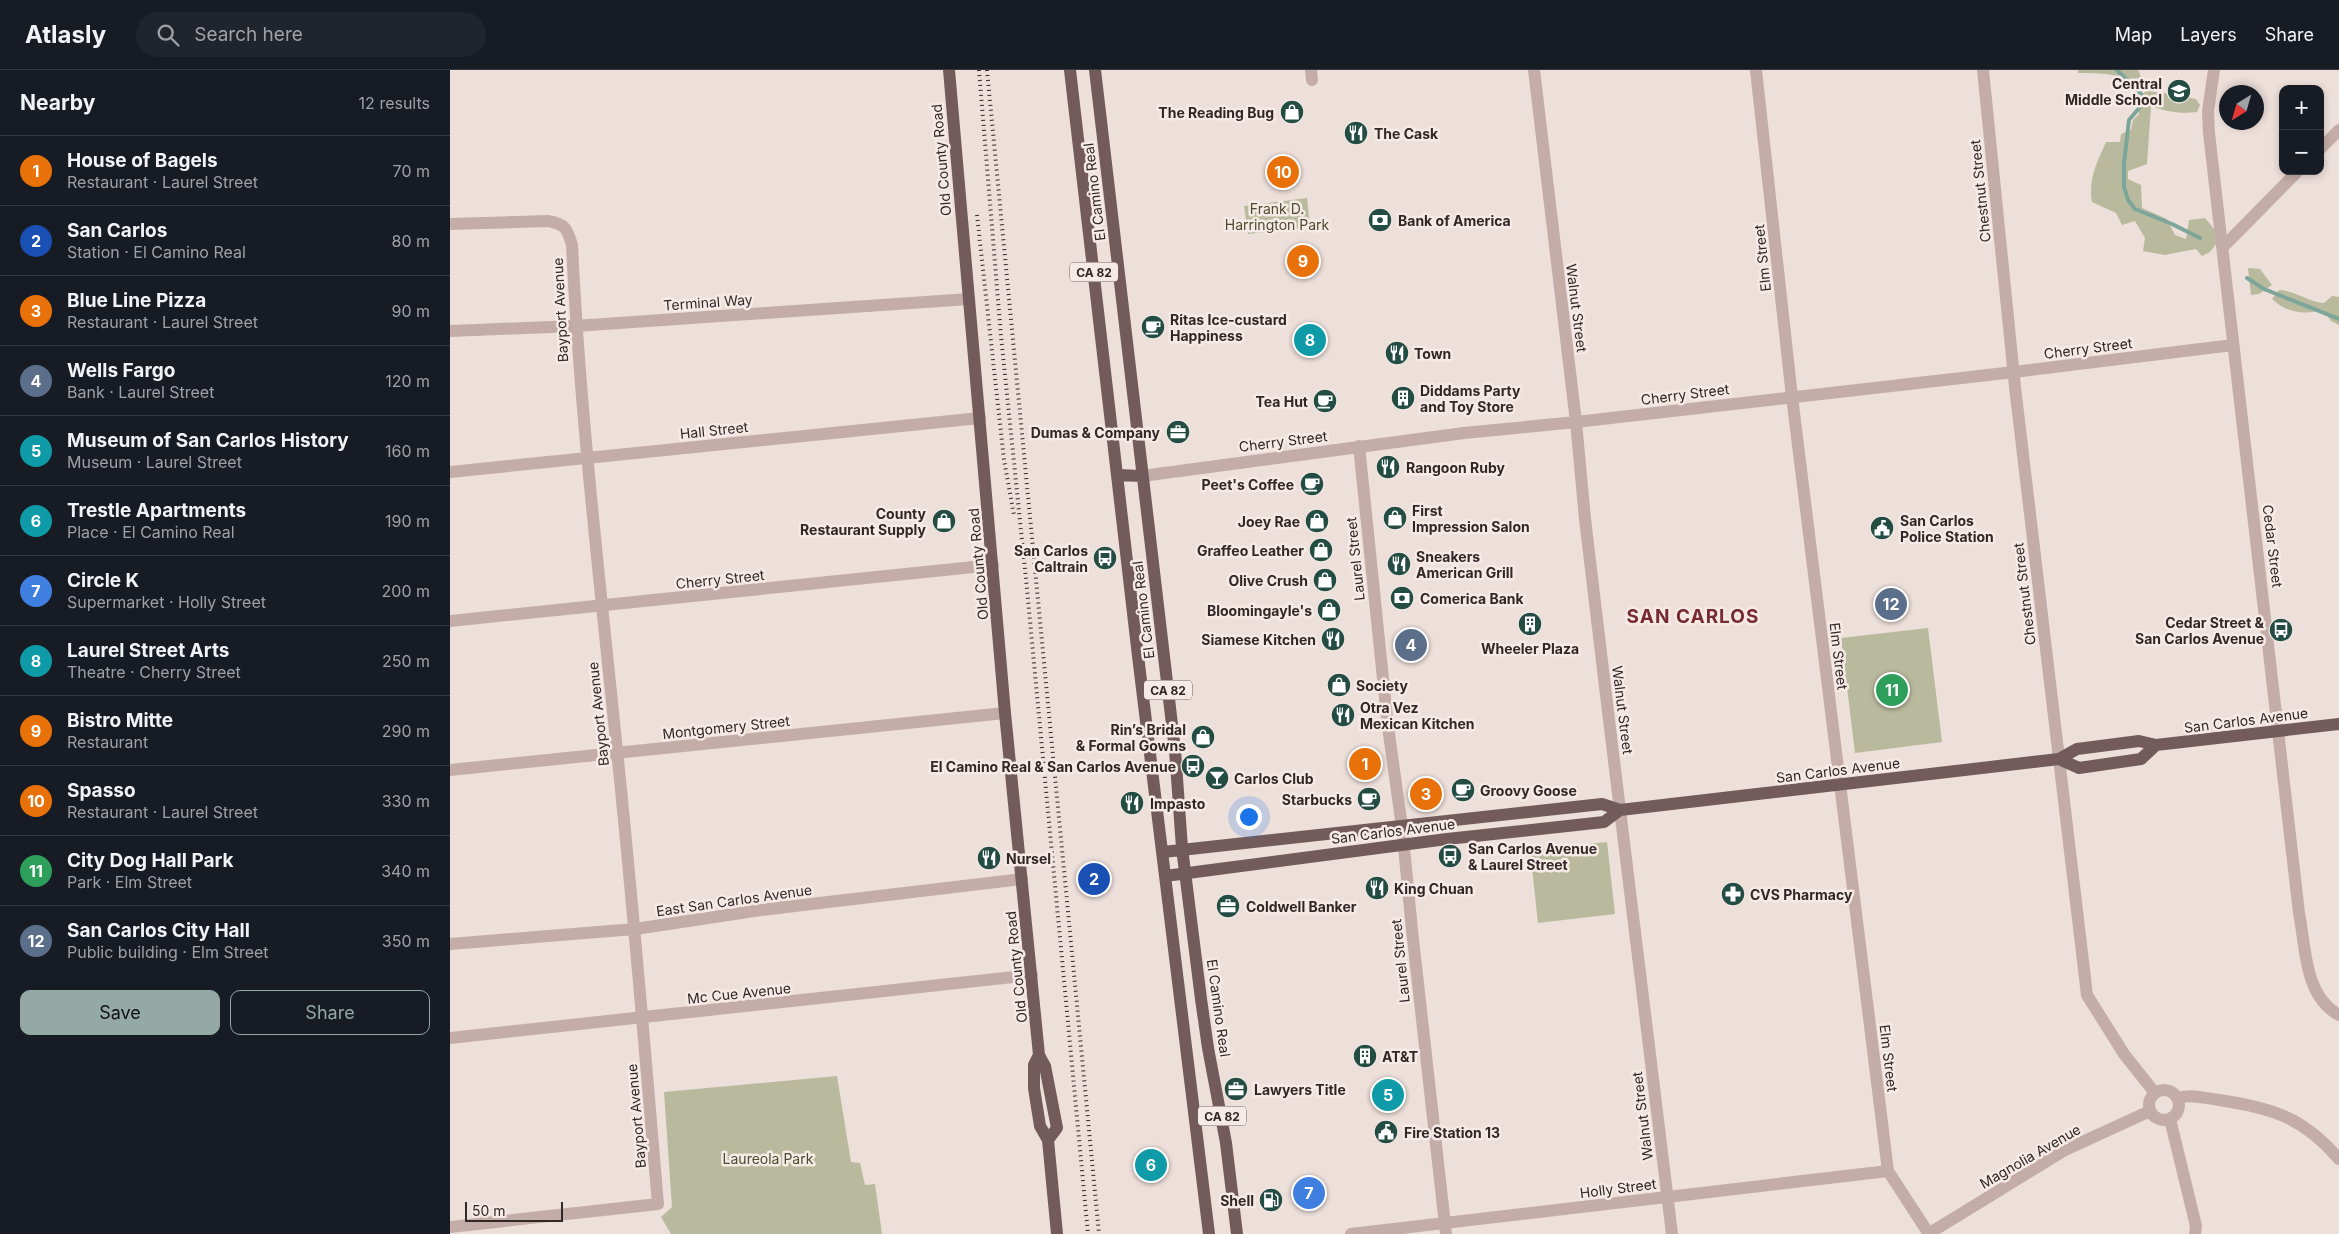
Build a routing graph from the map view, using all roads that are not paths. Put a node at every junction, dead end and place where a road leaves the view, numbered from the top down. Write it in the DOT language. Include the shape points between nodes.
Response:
graph roads {
  1 [pos="949,70"];
  2 [pos="1070,70"];
  3 [pos="1095,70"];
  4 [pos="1534,70"];
  5 [pos="1756,70"];
  6 [pos="1983,70"];
  7 [pos="2214,70"];
  8 [pos="2339,130"];
  9 [pos="2324,145"];
  10 [pos="2294,175"];
  11 [pos="450,224"];
  12 [pos="2223,247"];
  13 [pos="968,299"];
  14 [pos="575,326"];
  15 [pos="450,331"];
  16 [pos="2233,345"];
  17 [pos="2014,372"];
  18 [pos="1792,397"];
  19 [pos="980,418"];
  20 [pos="1576,422"];
  21 [pos="1359,446"];
  22 [pos="586,458"];
  23 [pos="450,472"];
  24 [pos="1118,475"];
  25 [pos="1142,476"];
  26 [pos="993,565"];
  27 [pos="602,606"];
  28 [pos="450,621"];
  29 [pos="1005,713"];
  30 [pos="2339,724"];
  31 [pos="2280,731"];
  32 [pos="2156,745"];
  33 [pos="617,753"];
  34 [pos="2058,759"];
  35 [pos="450,770"];
  36 [pos="1840,786"];
  37 [pos="1620,810"];
  38 [pos="1402,827"];
  39 [pos="1404,845"];
  40 [pos="1182,848"];
  41 [pos="1163,852"];
  42 [pos="1186,872"];
  43 [pos="1165,876"];
  44 [pos="1022,879"];
  45 [pos="635,929"];
  46 [pos="450,944"];
  47 [pos="1032,975"];
  48 [pos="2339,1015"];
  49 [pos="642,1018"];
  50 [pos="450,1038"];
  51 [pos="2155,1093"];
  52 [pos="2177,1098"];
  53 [pos="2150,1111"];
  54 [pos="2170,1119"];
  55 [pos="2339,1159"];
  56 [pos="1888,1171"];
  57 [pos="1667,1197"];
  58 [pos="450,1227"];
  59 [pos="1446,1228"];
  60 [pos="1057,1234"];
  61 [pos="1209,1234"];
  62 [pos="1237,1234"];
  63 [pos="1351,1234"];
  64 [pos="1672,1234"];
  65 [pos="1928,1234"];
  66 [pos="2195,1234"];
  1 -- 13 [label="main road, Old County Road"];
  2 -- 24 [label="main road, El Camino Real / CA 82"];
  3 -- 25 [label="main road, El Camino Real / CA 82"];
  4 -- 20 [label="street, Walnut Street"];
  5 -- 18 [label="street, Elm Street"];
  6 -- 17 [label="street, Chestnut Street"];
  7 -- 12 [label="street, Cedar Street" via="2208,111"];
  8 -- 9 [label="street"];
  10 -- 12 [label="street"];
  11 -- 14 [label="street, Bayport Avenue" via="560,223 568,232 572,245"];
  12 -- 16 [label="street, Cedar Street"];
  13 -- 14 [label="street, Terminal Way"];
  13 -- 19 [label="main road, Old County Road"];
  14 -- 15 [label="street, Terminal Way"];
  14 -- 22 [label="street, Bayport Avenue"];
  16 -- 17 [label="street, Cherry Street"];
  16 -- 31 [label="street, Cedar Street"];
  17 -- 18 [label="street, Cherry Street"];
  17 -- 34 [label="street, Chestnut Street"];
  18 -- 20 [label="street, Cherry Street"];
  18 -- 36 [label="street, Elm Street"];
  19 -- 22 [label="street, Hall Street"];
  19 -- 26 [label="main road, Old County Road"];
  20 -- 21 [label="street, Cherry Street"];
  20 -- 37 [label="street, Walnut Street"];
  21 -- 25 [label="street, Cherry Street"];
  21 -- 38 [label="street, Laurel Street" via="1388,727"];
  22 -- 23 [label="street, Hall Street"];
  22 -- 27 [label="street, Bayport Avenue"];
  24 -- 25 [label="main road"];
  24 -- 41 [label="main road, El Camino Real / CA 82"];
  25 -- 40 [label="main road, El Camino Real / CA 82" via="1175,750"];
  26 -- 27 [label="street, Cherry Street"];
  26 -- 29 [label="main road, Old County Road"];
  27 -- 28 [label="street, Cherry Street"];
  27 -- 33 [label="street, Bayport Avenue"];
  29 -- 33 [label="street, Montgomery Street"];
  29 -- 44 [label="main road, Old County Road"];
  30 -- 31 [label="main road, San Carlos Avenue"];
  31 -- 32 [label="main road, San Carlos Avenue"];
  31 -- 48 [label="street, Cedar Street" via="2299,913 2312,985 2320,1000"];
  32 -- 34 [label="main road, San Carlos Avenue" via="2138,741 2077,749"];
  32 -- 34 [label="main road, San Carlos Avenue" via="2141,759 2079,768"];
  33 -- 35 [label="street, Montgomery Street"];
  33 -- 45 [label="street, Bayport Avenue"];
  34 -- 36 [label="main road, San Carlos Avenue"];
  34 -- 51 [label="street, Chestnut Street" via="2087,995 2124,1054"];
  36 -- 37 [label="main road, San Carlos Avenue"];
  36 -- 56 [label="street, Elm Street"];
  37 -- 38 [label="main road, San Carlos Avenue" via="1602,804"];
  37 -- 39 [label="main road, San Carlos Avenue" via="1604,822"];
  37 -- 57 [label="street, Walnut Street"];
  38 -- 39 [label="street, Laurel Street"];
  38 -- 40 [label="main road, San Carlos Avenue"];
  39 -- 42 [label="main road, San Carlos Avenue"];
  39 -- 59 [label="street, Laurel Street"];
  40 -- 41 [label="main road, San Carlos Avenue"];
  40 -- 42 [label="main road, El Camino Real / CA 82"];
  41 -- 43 [label="main road, El Camino Real / CA 82"];
  42 -- 43 [label="main road, San Carlos Avenue"];
  42 -- 62 [label="main road, El Camino Real / CA 82" via="1208,1048 1221,1112"];
  43 -- 61 [label="main road, El Camino Real / CA 82"];
  44 -- 45 [label="street, East San Carlos Avenue" via="761,910"];
  44 -- 47 [label="main road, Old County Road"];
  45 -- 46 [label="street, East San Carlos Avenue"];
  45 -- 49 [label="street, Bayport Avenue"];
  47 -- 49 [label="street, Mc Cue Avenue"];
  47 -- 60 [label="main road, Old County Road" via="1039,1055 1034,1065 1034,1088 1040,1126 1048,1140"];
  49 -- 50 [label="street, Mc Cue Avenue"];
  49 -- 58 [label="street, Bayport Avenue" via="658,1204"];
  51 -- 52 [label="street" via="2170,1091"];
  51 -- 53 [label="street" via="2149,1101"];
  52 -- 54 [label="street" via="2179,1108"];
  52 -- 55 [label="street" via="2188,1095 2248,1104 2285,1116 2312,1131"];
  53 -- 54 [label="street" via="2162,1120"];
  53 -- 65 [label="street, Magnolia Avenue" via="2065,1150"];
  54 -- 66 [label="street" via="2192,1208"];
  56 -- 57 [label="street, Holly Street"];
  56 -- 65 [label="street, Elm Street"];
  57 -- 59 [label="street, Holly Street"];
  57 -- 64 [label="street, Walnut Street"];
  59 -- 63 [label="street, Holly Street"];
}
